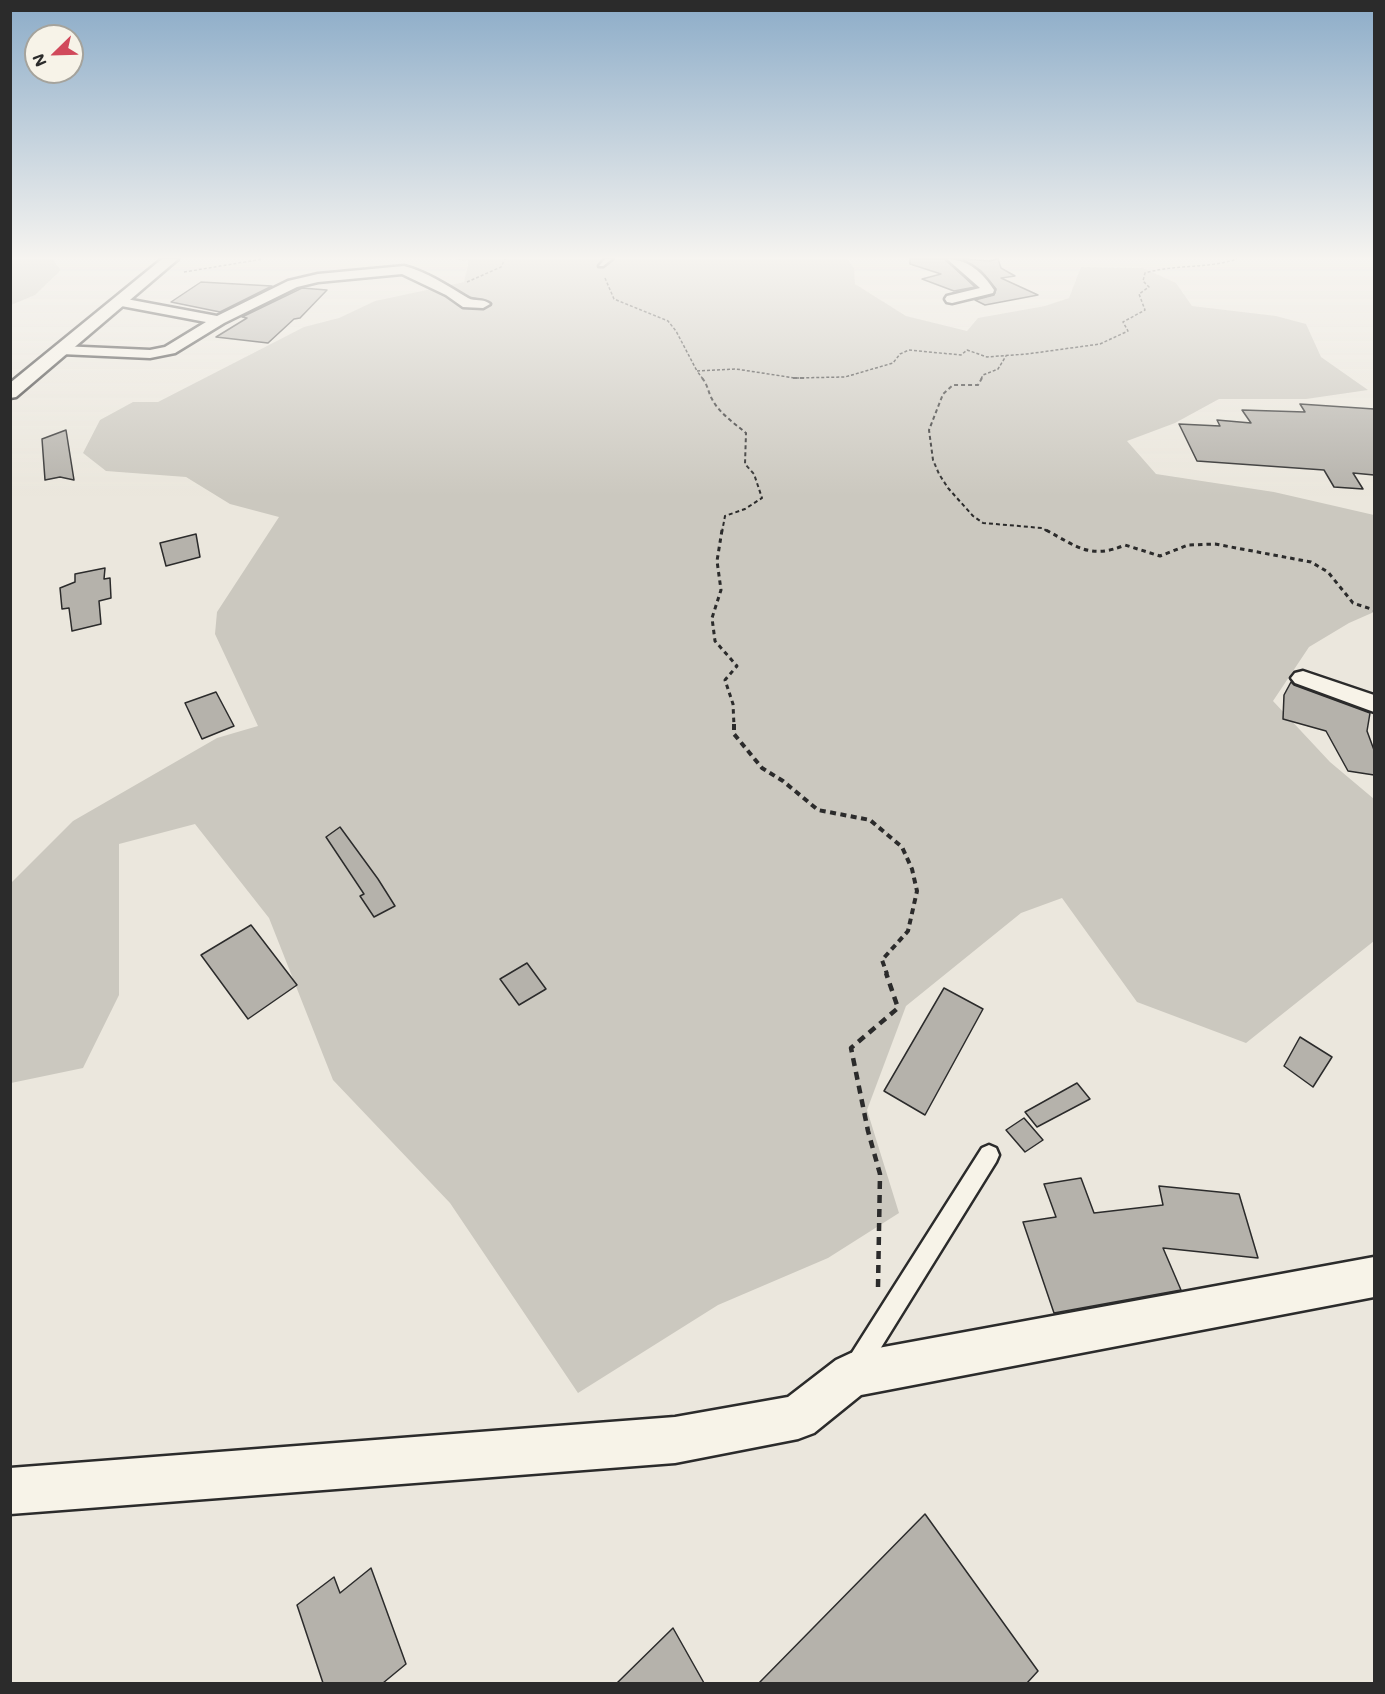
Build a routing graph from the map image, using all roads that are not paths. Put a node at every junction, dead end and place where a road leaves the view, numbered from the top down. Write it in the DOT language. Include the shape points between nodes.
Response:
graph roads {
  1 [pos="76,338"];
  2 [pos="190,338"];
  3 [pos="61,350"];
  4 [pos="17,382"];
  5 [pos="10,393"];
  6 [pos="1303,678"];
  7 [pos="1374,704"];
  8 [pos="989,1155"];
  9 [pos="1374,1277"];
  10 [pos="851,1375"];
  11 [pos="10,1491"];
  1 -- 3 [label="main road"];
  2 -- 3 [label="street" via="170,350 150,354"];
  3 -- 4 [label="main road"];
  4 -- 5 [label="main road"];
  6 -- 7 [label="street"];
  8 -- 10 [label="lane"];
  9 -- 10 [label="street"];
  10 -- 11 [label="street" via="798,1417 675,1440"];
}
